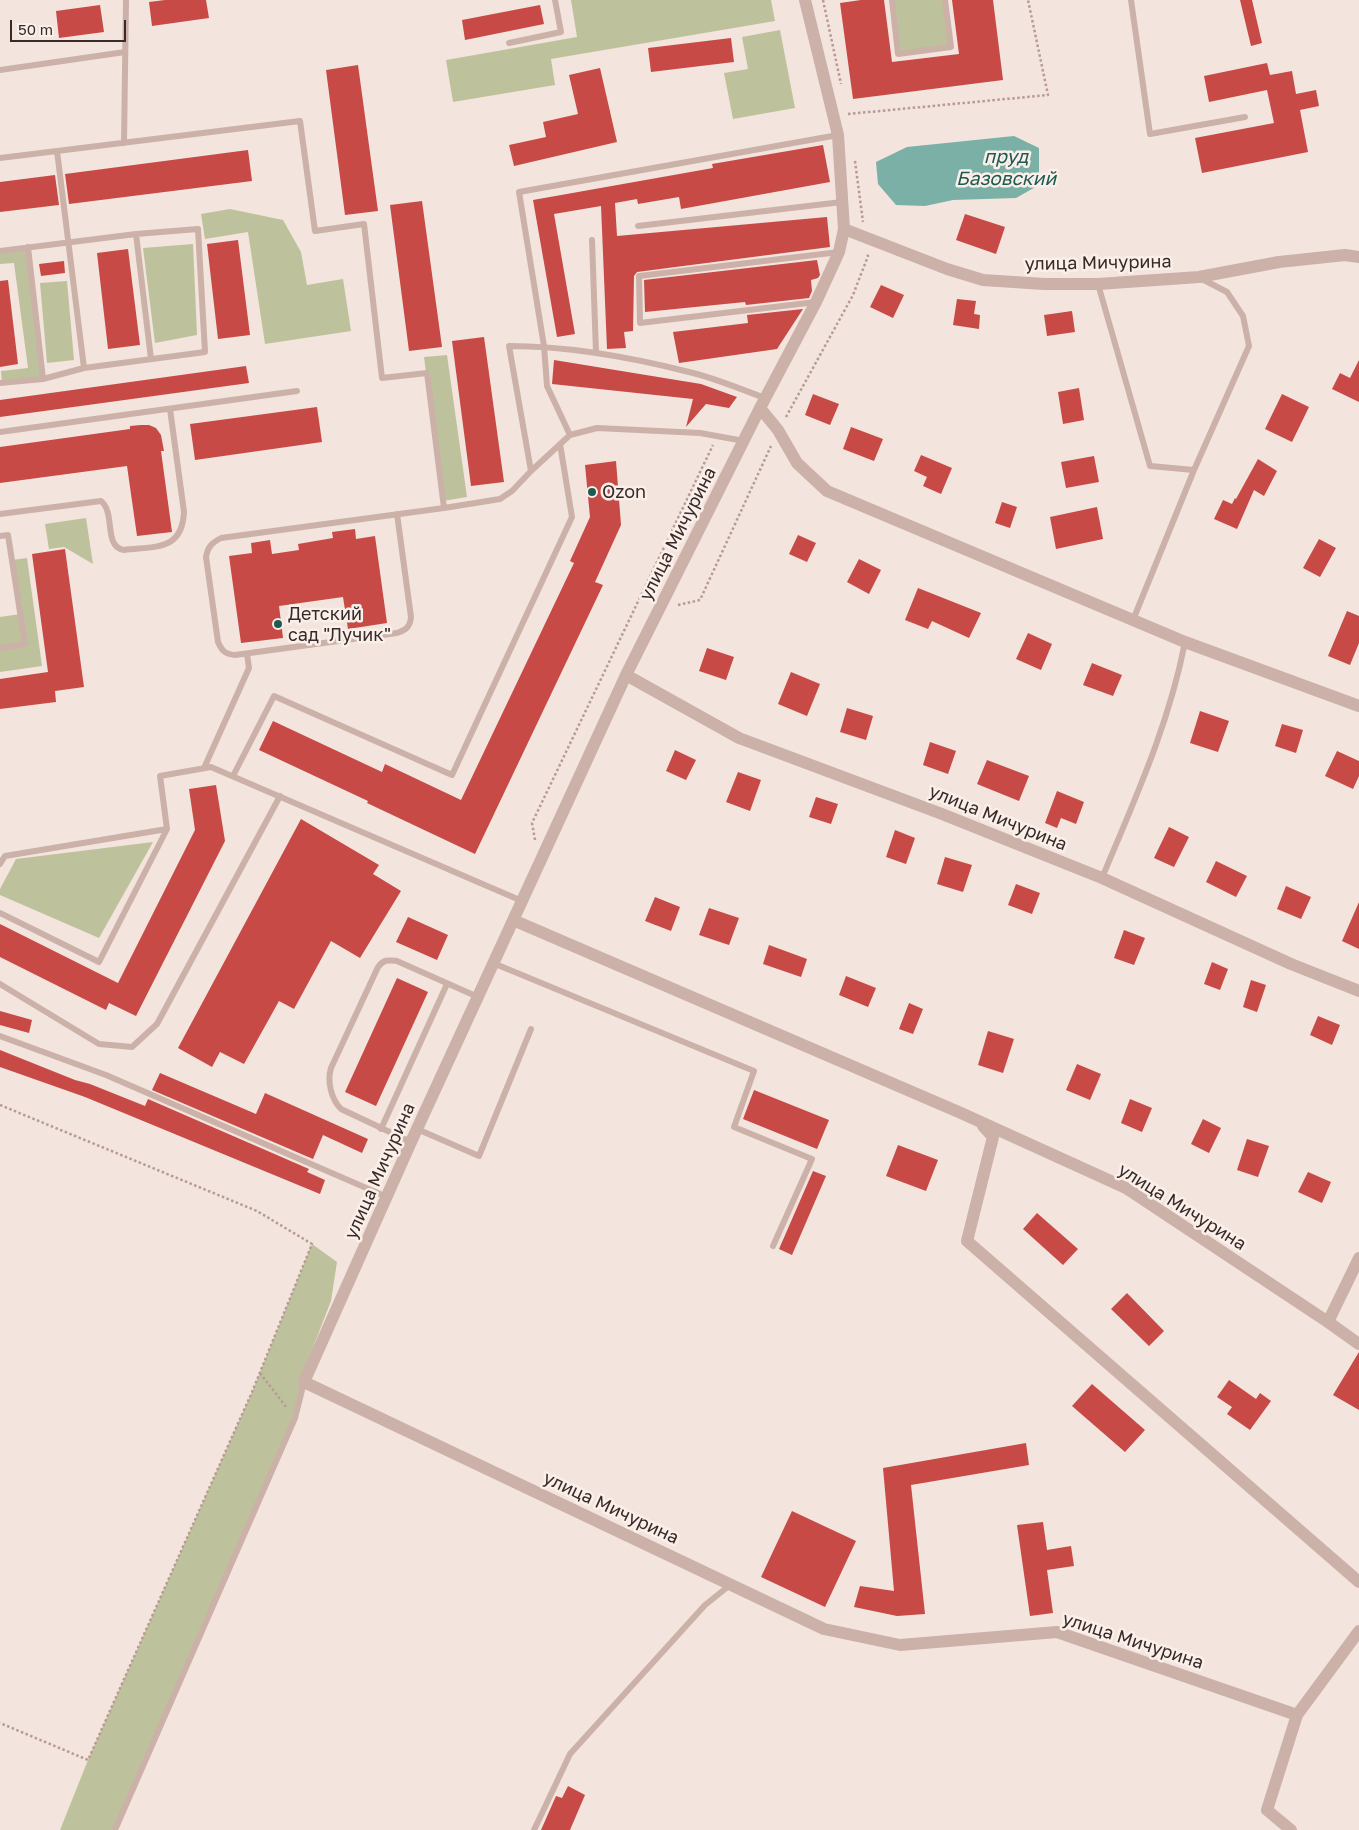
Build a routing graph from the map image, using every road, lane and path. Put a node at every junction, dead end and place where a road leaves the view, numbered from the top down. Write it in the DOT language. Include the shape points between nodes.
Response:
graph roads {
  1 [pos="126,0"];
  2 [pos="555,0"];
  3 [pos="805,0"];
  4 [pos="824,0"];
  5 [pos="892,0"];
  6 [pos="945,0"];
  7 [pos="1028,0"];
  8 [pos="1131,0"];
  9 [pos="509,43"];
  10 [pos="125,52"];
  11 [pos="0,70"];
  12 [pos="842,86"];
  13 [pos="846,105"];
  14 [pos="1245,117"];
  15 [pos="838,136"];
  16 [pos="124,143"];
  17 [pos="57,151"];
  18 [pos="0,158"];
  19 [pos="844,202"];
  20 [pos="638,226"];
  21 [pos="844,229"];
  22 [pos="136,234"];
  23 [pos="592,240"];
  24 [pos="69,243"];
  25 [pos="28,248"];
  26 [pos="0,251"];
  27 [pos="839,252"];
  28 [pos="1359,257"];
  29 [pos="1199,277"];
  30 [pos="1098,284"];
  31 [pos="816,302"];
  32 [pos="544,346"];
  33 [pos="596,352"];
  34 [pos="151,359"];
  35 [pos="84,368"];
  36 [pos="43,379"];
  37 [pos="0,383"];
  38 [pos="297,392"];
  39 [pos="762,403"];
  40 [pos="170,409"];
  41 [pos="0,432"];
  42 [pos="570,435"];
  43 [pos="718,436"];
  44 [pos="744,441"];
  45 [pos="560,444"];
  46 [pos="1194,470"];
  47 [pos="531,471"];
  48 [pos="444,508"];
  49 [pos="0,514"];
  50 [pos="397,514"];
  51 [pos="0,536"];
  52 [pos="1132,620"];
  53 [pos="1184,642"];
  54 [pos="0,648"];
  55 [pos="247,654"];
  56 [pos="626,675"];
  57 [pos="1359,706"];
  58 [pos="204,768"];
  59 [pos="233,776"];
  60 [pos="280,796"];
  61 [pos="168,829"];
  62 [pos="537,848"];
  63 [pos="0,864"];
  64 [pos="1102,878"];
  65 [pos="522,900"];
  66 [pos="0,913"];
  67 [pos="513,920"];
  68 [pos="493,963"];
  69 [pos="0,984"];
  70 [pos="448,984"];
  71 [pos="1359,991"];
  72 [pos="478,997"];
  73 [pos="531,1029"];
  74 [pos="0,1036"];
  75 [pos="0,1106"];
  76 [pos="982,1124"];
  77 [pos="381,1128"];
  78 [pos="418,1128"];
  79 [pos="411,1142"];
  80 [pos="387,1197"];
  81 [pos="773,1246"];
  82 [pos="1359,1258"];
  83 [pos="1328,1322"];
  84 [pos="1359,1344"];
  85 [pos="260,1373"];
  86 [pos="304,1382"];
  87 [pos="295,1418"];
  88 [pos="1359,1582"];
  89 [pos="730,1585"];
  90 [pos="1359,1631"];
  91 [pos="1297,1715"];
  92 [pos="0,1723"];
  93 [pos="115,1830"];
  94 [pos="534,1830"];
  95 [pos="1291,1830"];
  1 -- 10 [label="lane"];
  2 -- 9 [label="lane" via="561,32"];
  3 -- 15 [label="street, улица Мичурина"];
  4 -- 12 [label="path"];
  5 -- 6 [label="lane" via="898,54 951,47"];
  7 -- 13 [label="path" via="1048,95 848,115"];
  8 -- 14 [label="lane" via="1150,134"];
  10 -- 11 [label="lane"];
  10 -- 16 [label="lane"];
  15 -- 19 [label="street, улица Мичурина"];
  15 -- 32 [label="lane" via="520,192"];
  16 -- 17 [label="lane"];
  16 -- 48 [label="lane" via="300,121 315,231 364,224 382,378 427,373"];
  17 -- 18 [label="lane"];
  17 -- 24 [label="lane"];
  19 -- 20 [label="lane"];
  19 -- 21 [label="street, улица Мичурина"];
  21 -- 27 [label="street, улица Мичурина"];
  21 -- 30 [label="street, улица Мичурина" via="947,270 983,280"];
  22 -- 24 [label="lane"];
  22 -- 34 [label="lane"];
  22 -- 34 [label="lane" via="198,229 205,352"];
  23 -- 33 [label="lane"];
  24 -- 25 [label="lane"];
  24 -- 35 [label="lane"];
  25 -- 26 [label="lane"];
  25 -- 36 [label="lane"];
  27 -- 31 [label="street, улица Мичурина"];
  27 -- 31 [label="lane" via="639,276 640,323"];
  28 -- 29 [label="street, улица Мичурина" via="1279,262"];
  29 -- 30 [label="street, улица Мичурина"];
  29 -- 46 [label="lane" via="1227,292 1243,316 1249,346"];
  30 -- 46 [label="lane" via="1150,466"];
  31 -- 39 [label="street, улица Мичурина"];
  32 -- 33 [label="lane"];
  32 -- 42 [label="lane" via="547,386"];
  32 -- 47 [label="lane" via="509,346"];
  33 -- 39 [label="lane" via="690,372"];
  34 -- 35 [label="lane"];
  35 -- 36 [label="lane"];
  36 -- 37 [label="lane"];
  38 -- 40 [label="lane"];
  39 -- 44 [label="street, улица Мичурина"];
  39 -- 52 [label="street" via="797,463 827,492"];
  40 -- 41 [label="lane"];
  40 -- 49 [label="lane" via="184,512 179,535 170,543 118,550 112,541 106,505 101,501"];
  42 -- 43 [label="lane" via="598,428"];
  42 -- 45 [label="lane"];
  43 -- 44 [label="lane"];
  43 -- 62 [label="path" via="532,824"];
  44 -- 56 [label="street, улица Мичурина"];
  45 -- 47 [label="lane"];
  45 -- 59 [label="lane" via="572,517 452,775 274,696"];
  46 -- 52 [label="lane"];
  47 -- 48 [label="lane" via="500,499"];
  48 -- 50 [label="lane"];
  50 -- 55 [label="lane" via="411,617 408,628 397,633"];
  50 -- 55 [label="lane" via="221,538 212,543 206,557 218,642 227,654"];
  51 -- 54 [label="lane" via="8,535 25,644"];
  52 -- 53 [label="street"];
  53 -- 57 [label="street"];
  53 -- 64 [label="lane" via="1179,672 1151,762"];
  55 -- 58 [label="lane" via="249,668"];
  56 -- 64 [label="street, улица Мичурина" via="739,738"];
  56 -- 65 [label="street, улица Мичурина"];
  58 -- 59 [label="lane" via="211,767"];
  58 -- 61 [label="lane" via="160,776"];
  59 -- 60 [label="lane"];
  60 -- 65 [label="lane"];
  60 -- 69 [label="lane" via="157,1024 132,1047 99,1044"];
  61 -- 63 [label="lane" via="5,856"];
  61 -- 66 [label="lane" via="99,962"];
  64 -- 71 [label="street, улица Мичурина" via="1291,964"];
  65 -- 67 [label="street, улица Мичурина"];
  67 -- 68 [label="street, улица Мичурина"];
  67 -- 76 [label="street, улица Мичурина"];
  68 -- 72 [label="street, улица Мичурина"];
  68 -- 81 [label="lane" via="754,1071 734,1127 812,1159"];
  70 -- 72 [label="lane"];
  70 -- 77 [label="lane"];
  70 -- 77 [label="lane" via="397,961 382,961 378,967 330,1074 330,1085 341,1109"];
  72 -- 78 [label="street, улица Мичурина"];
  73 -- 78 [label="lane" via="479,1156"];
  74 -- 80 [label="lane" via="106,1075"];
  75 -- 85 [label="path" via="257,1211 312,1244"];
  76 -- 83 [label="street, улица Мичурина" via="1126,1188"];
  76 -- 88 [label="street" via="993,1137 967,1241"];
  77 -- 79 [label="lane"];
  78 -- 79 [label="street, улица Мичурина"];
  79 -- 80 [label="street, улица Мичурина"];
  80 -- 86 [label="street, улица Мичурина"];
  82 -- 83 [label="street"];
  83 -- 84 [label="street, улица Мичурина"];
  85 -- 87 [label="path"];
  85 -- 92 [label="path" via="88,1760"];
  86 -- 87 [label="lane"];
  86 -- 89 [label="street, улица Мичурина"];
  87 -- 93 [label="lane"];
  89 -- 91 [label="street, улица Мичурина" via="824,1629 900,1645 1056,1632"];
  89 -- 94 [label="lane" via="705,1605 570,1754"];
  90 -- 91 [label="street"];
  91 -- 95 [label="street" via="1267,1810"];
}
